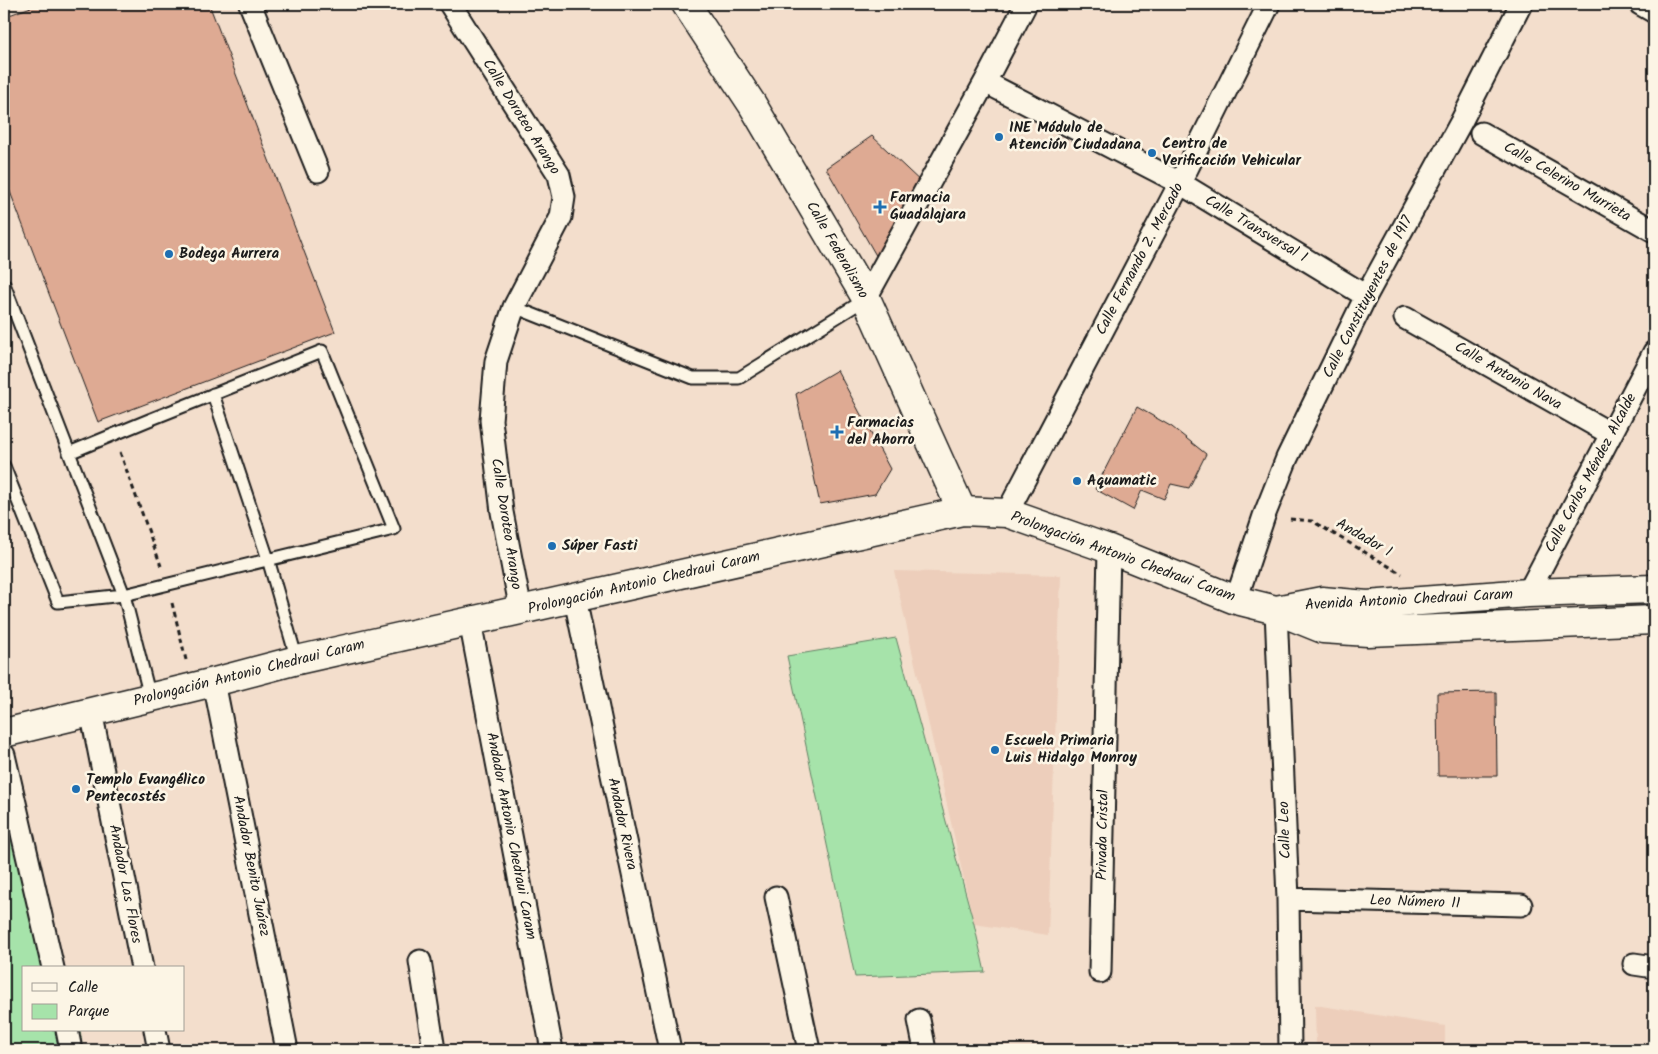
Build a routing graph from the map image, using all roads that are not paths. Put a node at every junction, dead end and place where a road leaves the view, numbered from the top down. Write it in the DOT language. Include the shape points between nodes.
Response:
graph roads {
  1 [pos="250,4"];
  2 [pos="450,4"];
  3 [pos="686,4"];
  4 [pos="1026,4"];
  5 [pos="1269,4"];
  6 [pos="1522,4"];
  7 [pos="1640,4"];
  8 [pos="1654,12"];
  9 [pos="985,82"];
  10 [pos="1481,133"];
  11 [pos="318,171"];
  12 [pos="1180,183"];
  13 [pos="1654,231"];
  14 [pos="4,284"];
  15 [pos="1366,296"];
  16 [pos="866,298"];
  17 [pos="514,307"];
  18 [pos="1405,318"];
  19 [pos="1654,352"];
  20 [pos="213,394"];
  21 [pos="1611,434"];
  22 [pos="69,453"];
  23 [pos="4,466"];
  24 [pos="962,511"];
  25 [pos="1007,513"];
  26 [pos="1108,549"];
  27 [pos="268,559"];
  28 [pos="1654,589"];
  29 [pos="1528,593"];
  30 [pos="124,595"];
  31 [pos="575,599"];
  32 [pos="1236,600"];
  33 [pos="1276,610"];
  34 [pos="521,611"];
  35 [pos="1654,620"];
  36 [pos="470,621"];
  37 [pos="297,660"];
  38 [pos="204,685"];
  39 [pos="150,697"];
  40 [pos="91,711"];
  41 [pos="4,733"];
  42 [pos="4,755"];
  43 [pos="776,897"];
  44 [pos="1288,899"];
  45 [pos="1521,905"];
  46 [pos="420,961"];
  47 [pos="53,966"];
  48 [pos="142,966"];
  49 [pos="1100,972"];
  50 [pos="919,1020"];
  51 [pos="68,1032"];
  52 [pos="155,1032"];
  53 [pos="72,1050"];
  54 [pos="159,1050"];
  55 [pos="287,1050"];
  56 [pos="434,1050"];
  57 [pos="552,1050"];
  58 [pos="670,1050"];
  59 [pos="808,1050"];
  60 [pos="925,1050"];
  61 [pos="1290,1050"];
  1 -- 11 [label="street"];
  2 -- 17 [label="street, Calle Doroteo Arango" via="559,175 564,197 561,217"];
  3 -- 16 [label="main road, Calle Federalismo" via="752,104"];
  4 -- 9 [label="street"];
  5 -- 12 [label="street, Calle Fernando Z. Mercado"];
  6 -- 15 [label="street, Calle Constituyentes de 1917"];
  7 -- 8 [label="street"];
  9 -- 12 [label="street, Calle Transversal 1"];
  9 -- 16 [label="street"];
  10 -- 13 [label="street, Calle Celerino Murrieta"];
  12 -- 15 [label="street, Calle Transversal 1"];
  12 -- 25 [label="street, Calle Fernando Z. Mercado"];
  14 -- 22 [label="lane"];
  15 -- 32 [label="street, Calle Constituyentes de 1917" via="1287,458"];
  16 -- 17 [label="lane" via="739,378 693,378"];
  16 -- 24 [label="main road, Calle Federalismo"];
  17 -- 34 [label="street, Calle Doroteo Arango" via="496,360 491,420 502,512"];
  18 -- 21 [label="street, Calle Antonio Nava"];
  19 -- 21 [label="street, Calle Carlos Méndez Alcalde"];
  20 -- 22 [label="lane"];
  20 -- 27 [label="lane"];
  20 -- 27 [label="lane" via="322,351 394,529"];
  21 -- 29 [label="street, Calle Carlos Méndez Alcalde"];
  22 -- 30 [label="lane"];
  23 -- 30 [label="lane" via="58,602"];
  24 -- 25 [label="main road, Prolongación Antonio Chedraui Caram"];
  24 -- 31 [label="main road, Prolongación Antonio Chedraui Caram"];
  25 -- 26 [label="main road, Prolongación Antonio Chedraui Caram"];
  26 -- 32 [label="main road, Prolongación Antonio Chedraui Caram"];
  26 -- 49 [label="street, Privada Cristal"];
  27 -- 30 [label="lane"];
  27 -- 37 [label="lane"];
  28 -- 29 [label="main road, Avenida Antonio Chedraui Caram"];
  29 -- 33 [label="main road, Avenida Antonio Chedraui Caram" via="1367,605 1322,601"];
  30 -- 39 [label="lane"];
  31 -- 34 [label="main road, Prolongación Antonio Chedraui Caram"];
  31 -- 58 [label="street, Andador Rivera"];
  32 -- 33 [label="main road, Prolongación Antonio Chedraui Caram"];
  33 -- 35 [label="main road, Avenida Antonio Chedraui Caram" via="1323,629 1368,632"];
  33 -- 44 [label="street, Calle Leo"];
  34 -- 36 [label="main road, Prolongación Antonio Chedraui Caram"];
  36 -- 37 [label="main road, Prolongación Antonio Chedraui Caram"];
  36 -- 57 [label="street, Andador Antonio Chedraui Caram"];
  37 -- 38 [label="main road, Prolongación Antonio Chedraui Caram"];
  38 -- 39 [label="main road, Prolongación Antonio Chedraui Caram"];
  38 -- 55 [label="street, Andador Benito Juárez"];
  39 -- 40 [label="main road, Prolongación Antonio Chedraui Caram"];
  40 -- 41 [label="main road, Prolongación Antonio Chedraui Caram"];
  40 -- 48 [label="street, Andador Las Flores"];
  42 -- 47 [label="street"];
  43 -- 59 [label="street"];
  44 -- 45 [label="street, Leo Número 11"];
  44 -- 61 [label="street, Calle Leo"];
  46 -- 56 [label="street"];
  50 -- 60 [label="street"];
  51 -- 53 [label="street"];
  52 -- 54 [label="street"];
}
